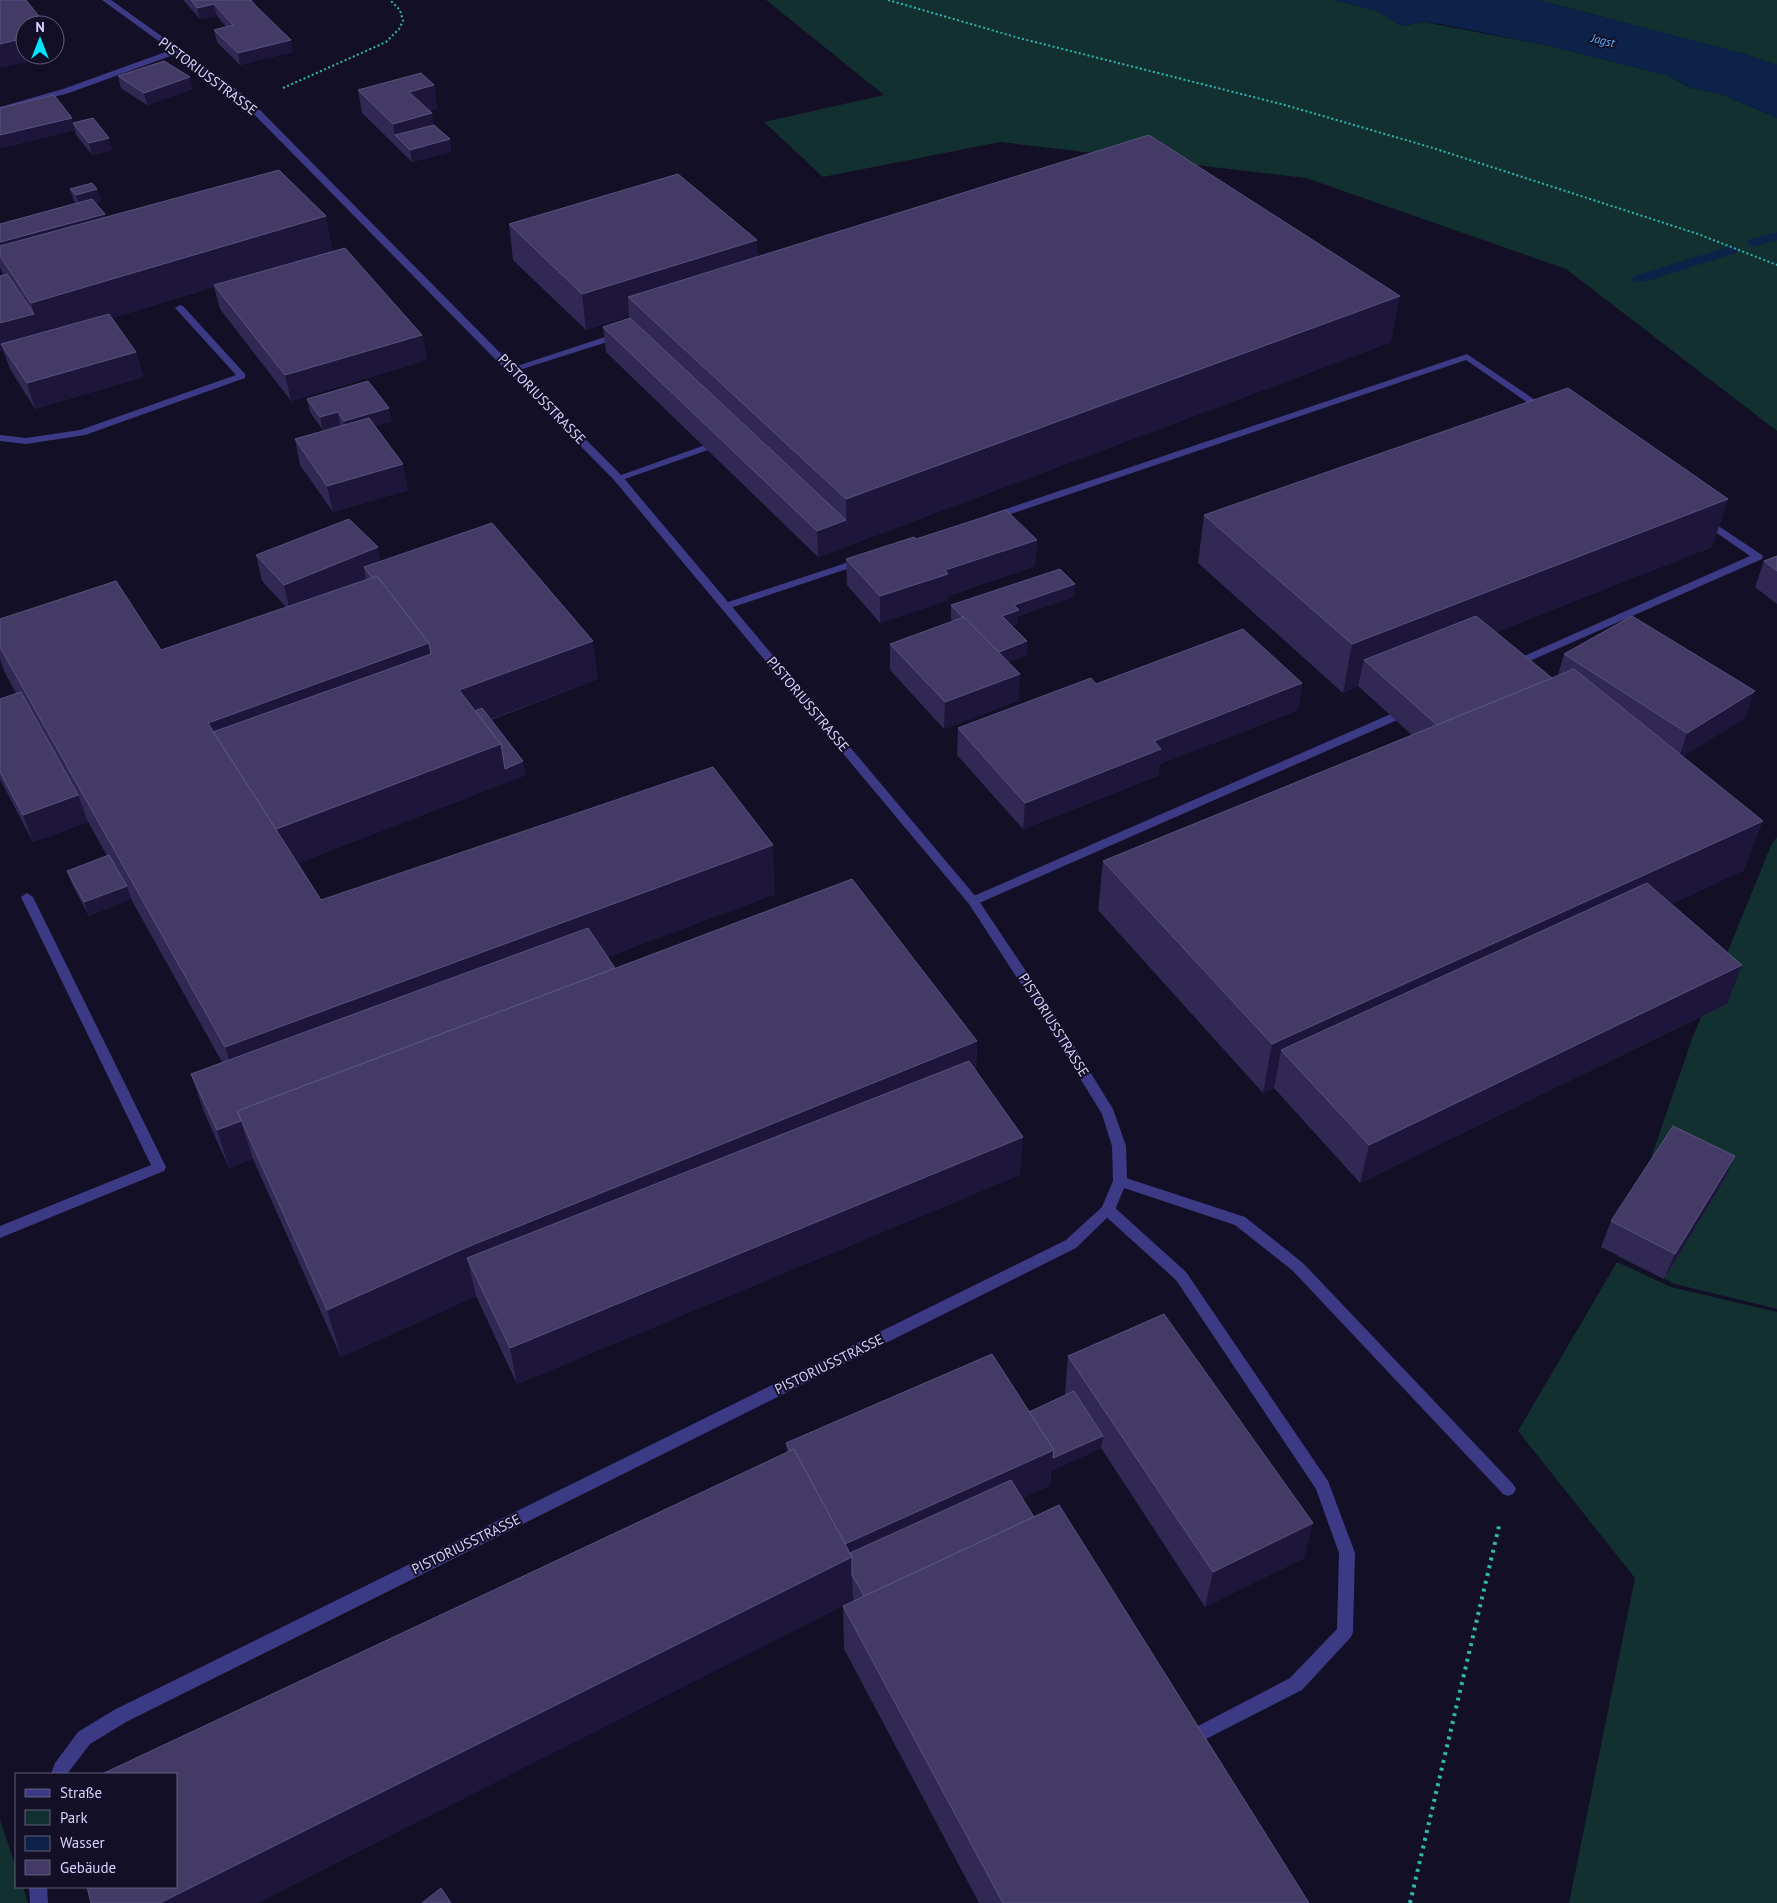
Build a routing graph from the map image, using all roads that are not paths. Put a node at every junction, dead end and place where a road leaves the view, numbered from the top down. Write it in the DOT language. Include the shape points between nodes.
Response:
graph roads {
  1 [pos="106,0"];
  2 [pos="177,51"];
  3 [pos="0,109"];
  4 [pos="180,308"];
  5 [pos="626,333"];
  6 [pos="513,369"];
  7 [pos="1556,418"];
  8 [pos="0,438"];
  9 [pos="705,448"];
  10 [pos="618,478"];
  11 [pos="1693,512"];
  12 [pos="979,521"];
  13 [pos="867,559"];
  14 [pos="726,606"];
  15 [pos="1502,669"];
  16 [pos="1420,705"];
  17 [pos="27,897"];
  18 [pos="973,902"];
  19 [pos="1120,1181"];
  20 [pos="1108,1210"];
  21 [pos="0,1232"];
  22 [pos="1508,1489"];
  23 [pos="1204,1732"];
  24 [pos="59,1773"];
  25 [pos="38,1888"];
  26 [pos="39,1903"];
  1 -- 2 [label="street, PISTORIUSSTRASSE"];
  2 -- 3 [label="street" via="66,91"];
  2 -- 6 [label="street, PISTORIUSSTRASSE" via="245,100"];
  4 -- 8 [label="street" via="242,376 82,433 26,441"];
  5 -- 6 [label="street"];
  6 -- 10 [label="street, PISTORIUSSTRASSE"];
  7 -- 12 [label="street" via="1467,357"];
  9 -- 10 [label="street"];
  10 -- 14 [label="street, PISTORIUSSTRASSE"];
  11 -- 15 [label="street" via="1758,557"];
  13 -- 14 [label="street"];
  14 -- 18 [label="street, PISTORIUSSTRASSE"];
  16 -- 18 [label="street"];
  17 -- 21 [label="street" via="159,1167"];
  18 -- 19 [label="street, PISTORIUSSTRASSE" via="1046,1010 1108,1113 1119,1146"];
  19 -- 20 [label="street, PISTORIUSSTRASSE"];
  19 -- 22 [label="street" via="1240,1221 1298,1267"];
  20 -- 23 [label="street" via="1181,1276 1323,1486 1346,1554 1345,1632 1296,1684"];
  20 -- 24 [label="street, PISTORIUSSTRASSE" via="1072,1244 120,1716 84,1738"];
  25 -- 26 [label="street"];
}
